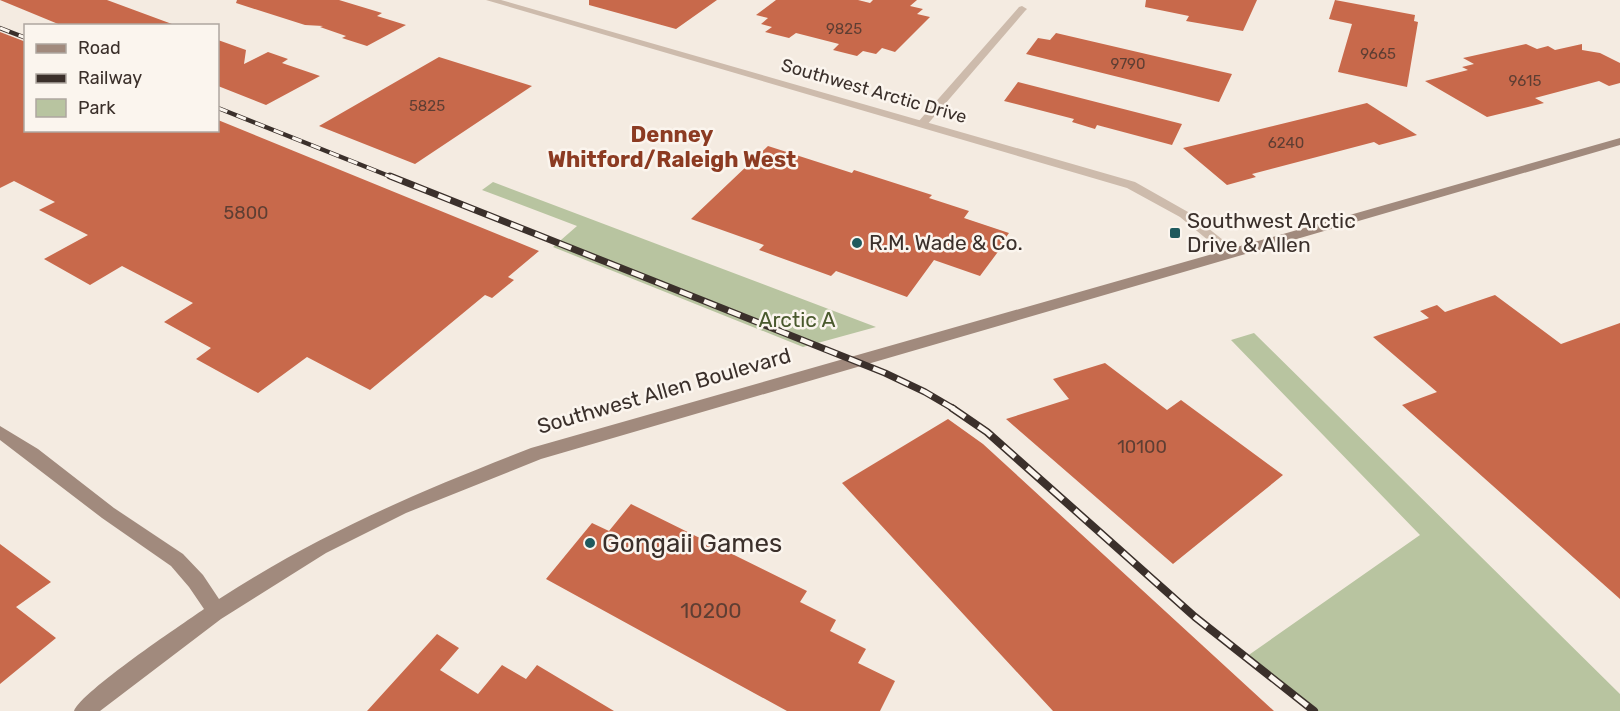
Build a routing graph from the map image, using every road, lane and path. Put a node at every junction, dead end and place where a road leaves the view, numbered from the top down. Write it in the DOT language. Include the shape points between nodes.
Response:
graph roads {
  1 [pos="491,0"];
  2 [pos="1022,9"];
  3 [pos="922,124"];
  4 [pos="1620,141"];
  5 [pos="1231,252"];
  6 [pos="0,432"];
  7 [pos="217,612"];
  8 [pos="84,711"];
  1 -- 3 [label="street, Southwest Arctic Drive"];
  2 -- 3 [label="street"];
  3 -- 5 [label="street, Southwest Arctic Drive" via="1131,185 1173,205"];
  4 -- 5 [label="main road, Southwest Allen Boulevard"];
  5 -- 7 [label="main road, Southwest Allen Boulevard" via="537,453 355,529 266,579"];
  6 -- 7 [label="main road" via="177,560"];
  7 -- 8 [label="main road, Southwest Allen Boulevard"];
}
